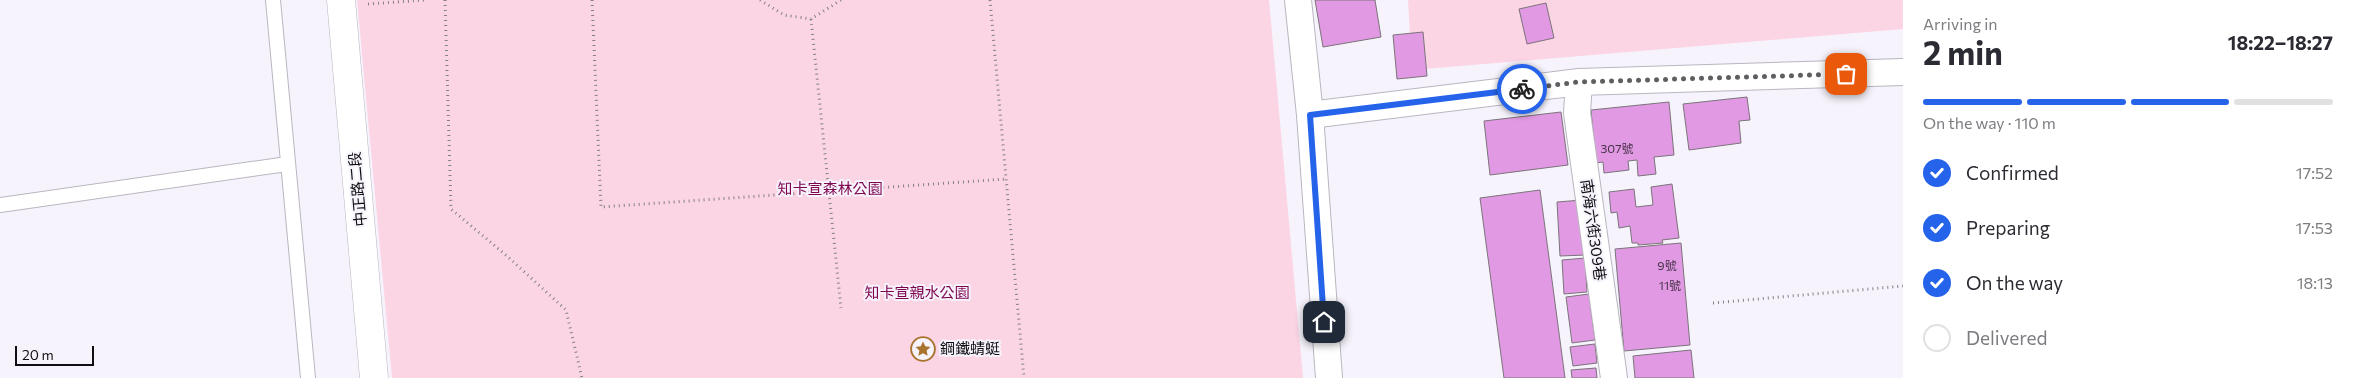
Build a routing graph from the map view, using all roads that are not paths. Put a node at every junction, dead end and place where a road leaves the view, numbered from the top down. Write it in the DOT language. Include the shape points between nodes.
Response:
graph roads {
  1 [pos="273,0"];
  2 [pos="1298,0"];
  3 [pos="342,3"];
  4 [pos="1903,72"];
  5 [pos="1578,82"];
  6 [pos="1310,115"];
  7 [pos="287,164"];
  8 [pos="0,205"];
  9 [pos="308,378"];
  10 [pos="374,378"];
  11 [pos="1328,378"];
  12 [pos="1614,378"];
  1 -- 7 [label="lane"];
  2 -- 6 [label="street"];
  3 -- 10 [label="street, 中正路二段"];
  4 -- 5 [label="street"];
  5 -- 6 [label="street"];
  5 -- 12 [label="street, 南海六街309巷" via="1577,113"];
  6 -- 11 [label="street"];
  7 -- 8 [label="lane"];
  7 -- 9 [label="lane"];
}
